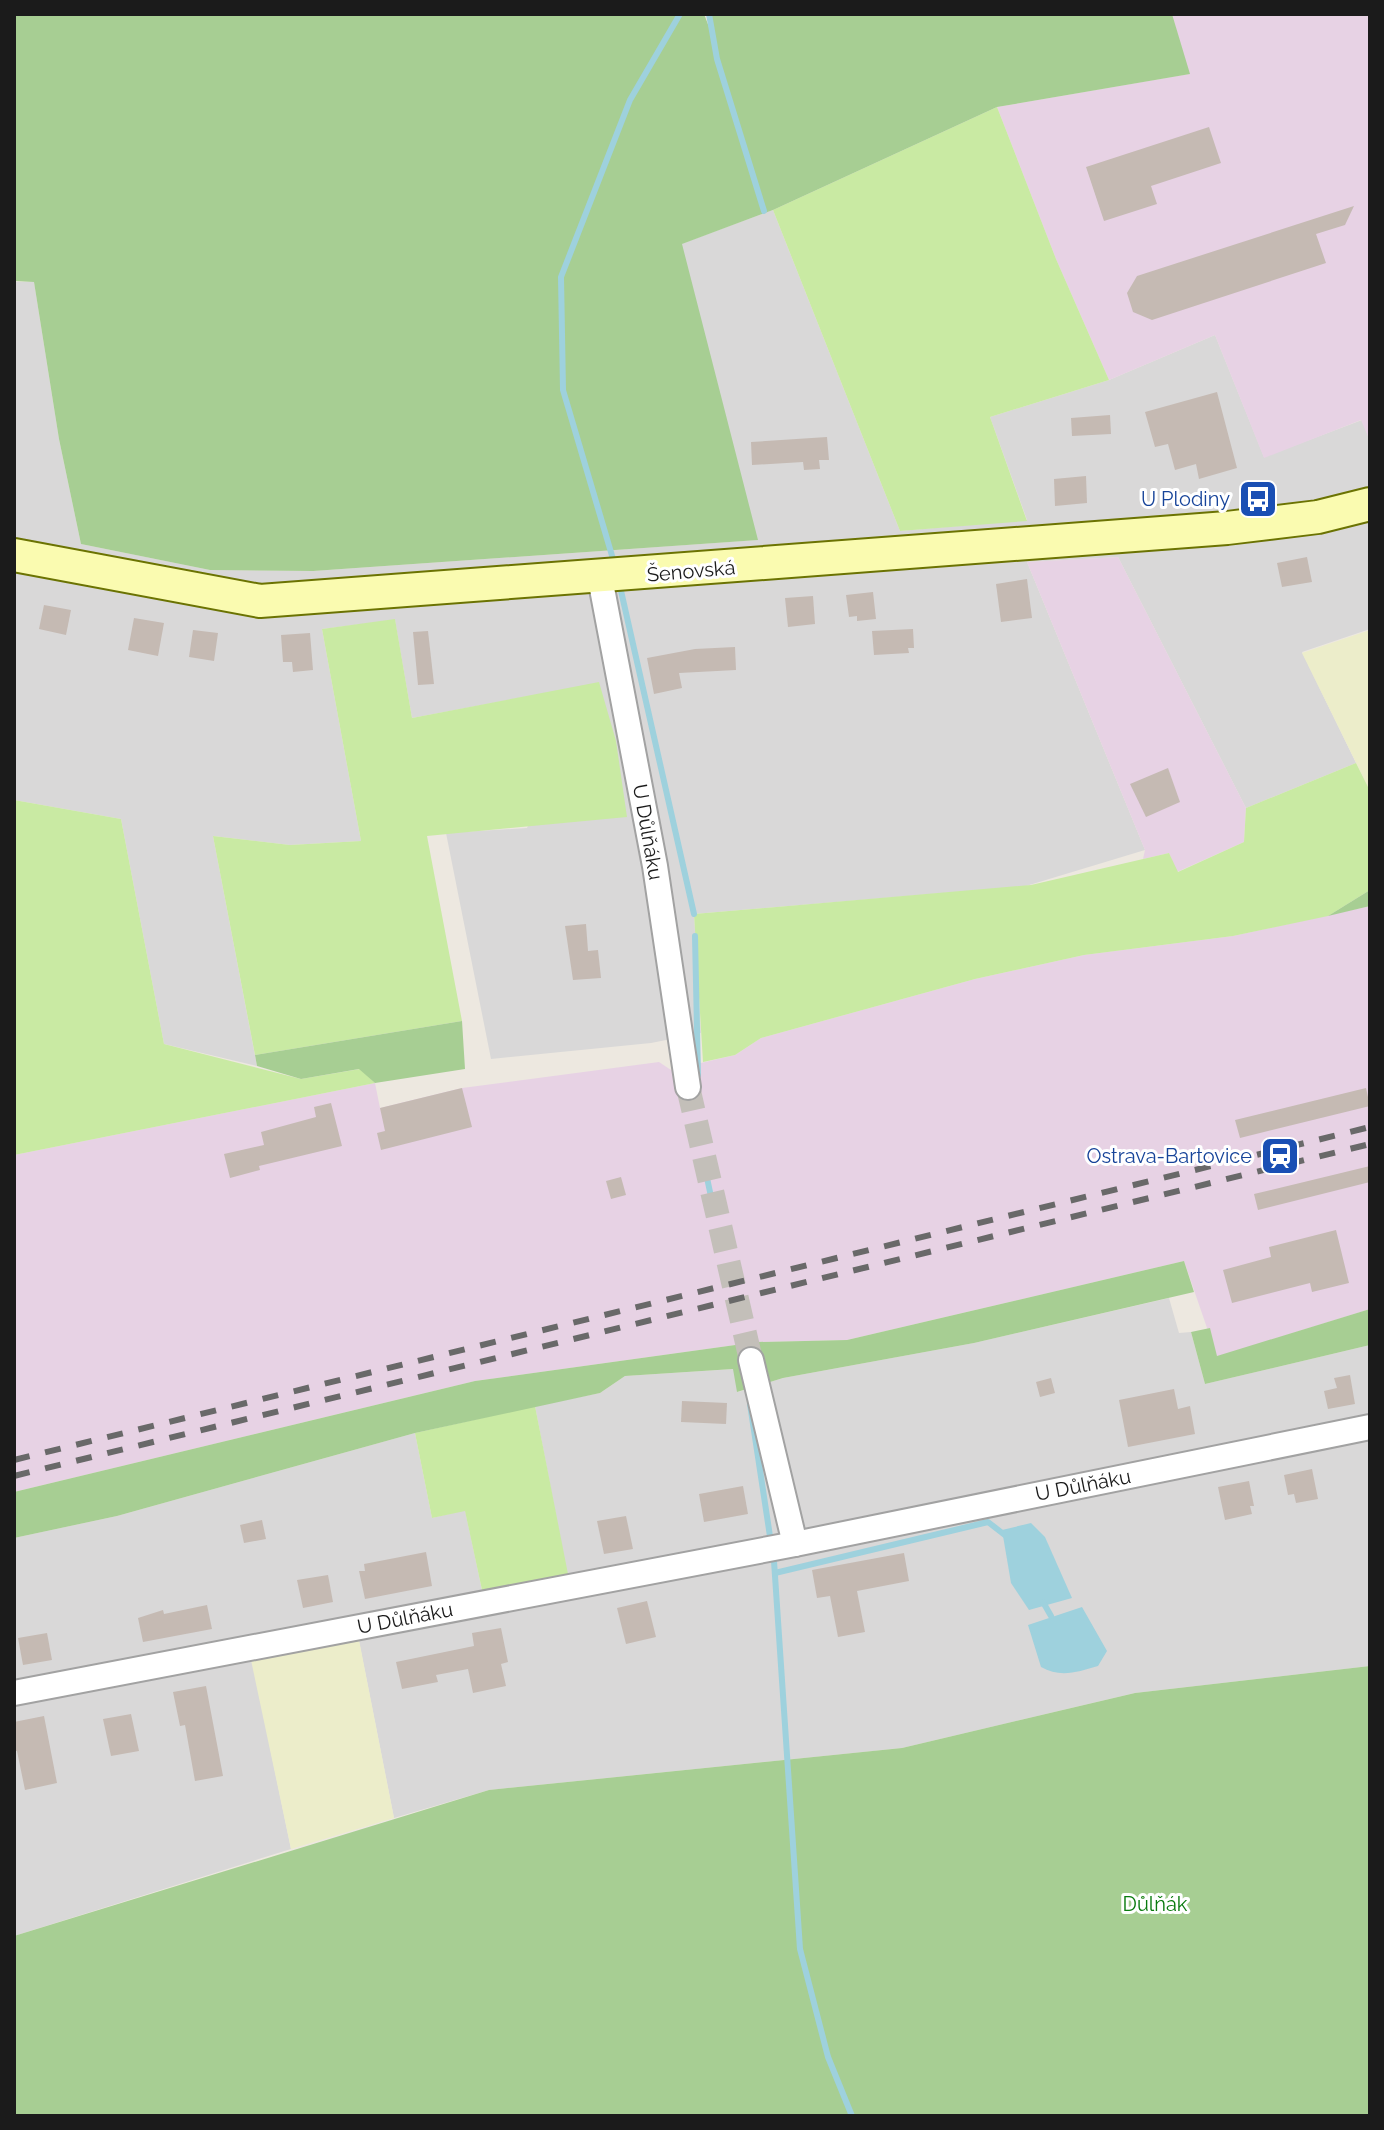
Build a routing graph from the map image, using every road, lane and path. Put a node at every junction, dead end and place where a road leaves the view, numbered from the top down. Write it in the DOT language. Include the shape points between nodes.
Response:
graph roads {
  1 [pos="1370,504"];
  2 [pos="14,555"];
  3 [pos="600,578"];
  4 [pos="688,1087"];
  5 [pos="751,1360"];
  6 [pos="1370,1427"];
  7 [pos="795,1544"];
  8 [pos="14,1693"];
  1 -- 3 [label="street, Šenovská" via="1318,517 1227,528"];
  2 -- 3 [label="street, Šenovská" via="260,601"];
  3 -- 4 [label="street, U Důlňáku" via="655,866"];
  5 -- 7 [label="street"];
  6 -- 7 [label="street, U Důlňáku"];
  7 -- 8 [label="street, U Důlňáku"];
}
